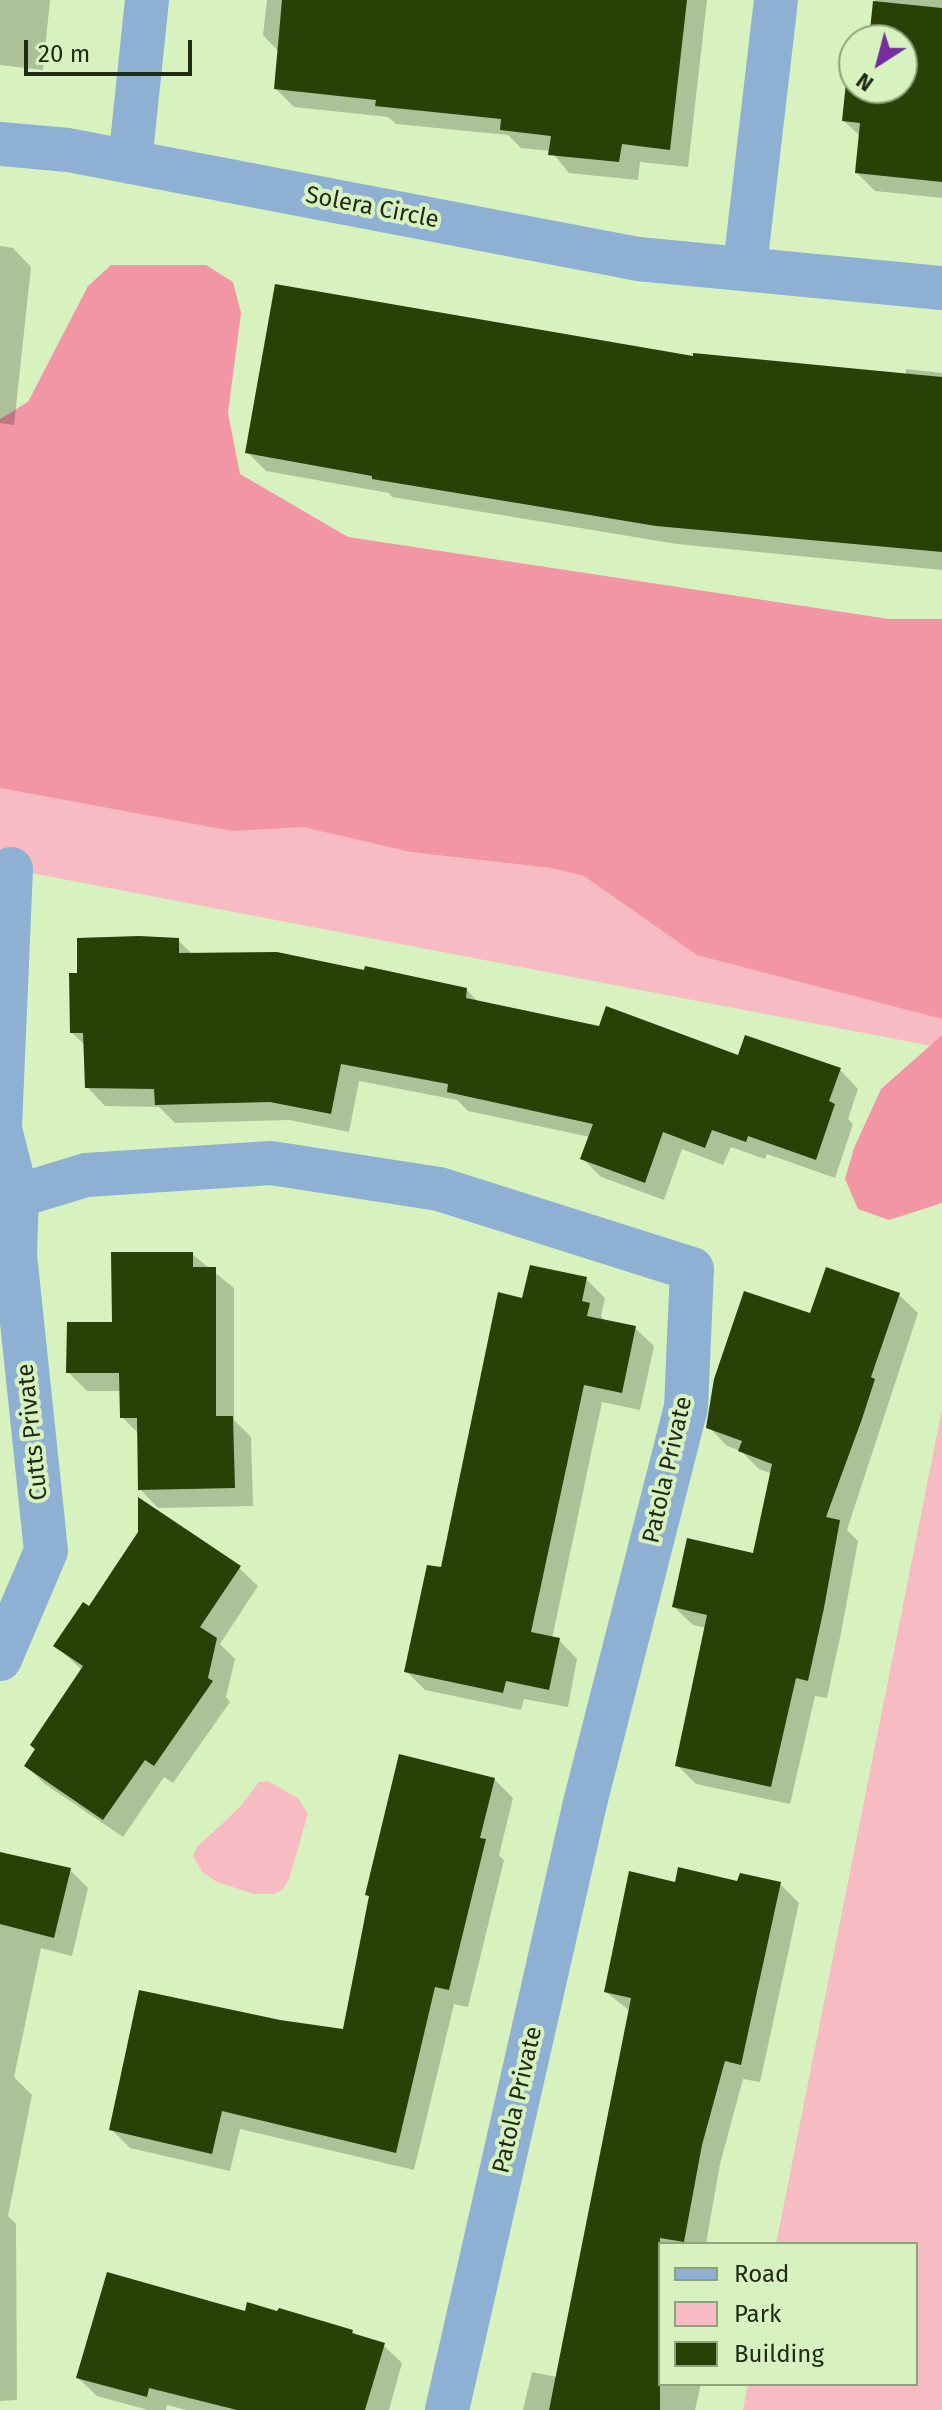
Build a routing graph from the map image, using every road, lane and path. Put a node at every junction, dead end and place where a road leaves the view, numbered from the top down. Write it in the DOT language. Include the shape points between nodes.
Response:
graph roads {
  1 [pos="147,0"];
  2 [pos="776,0"];
  3 [pos="0,144"];
  4 [pos="130,162"];
  5 [pos="745,266"];
  6 [pos="942,288"];
  7 [pos="11,869"];
  8 [pos="0,1128"];
  9 [pos="17,1196"];
  10 [pos="0,1659"];
  11 [pos="447,2410"];
  1 -- 4 [label="street"];
  2 -- 5 [label="street"];
  3 -- 4 [label="street, Solera Circle"];
  4 -- 5 [label="street, Solera Circle" via="638,259"];
  5 -- 6 [label="street, Solera Circle"];
  7 -- 8 [label="street"];
  8 -- 9 [label="street"];
  9 -- 10 [label="street, Cutts Private" via="15,1255 46,1551"];
  9 -- 11 [label="street, Patola Private" via="86,1175 271,1163 439,1189 692,1269 686,1407 585,1803"];
}
